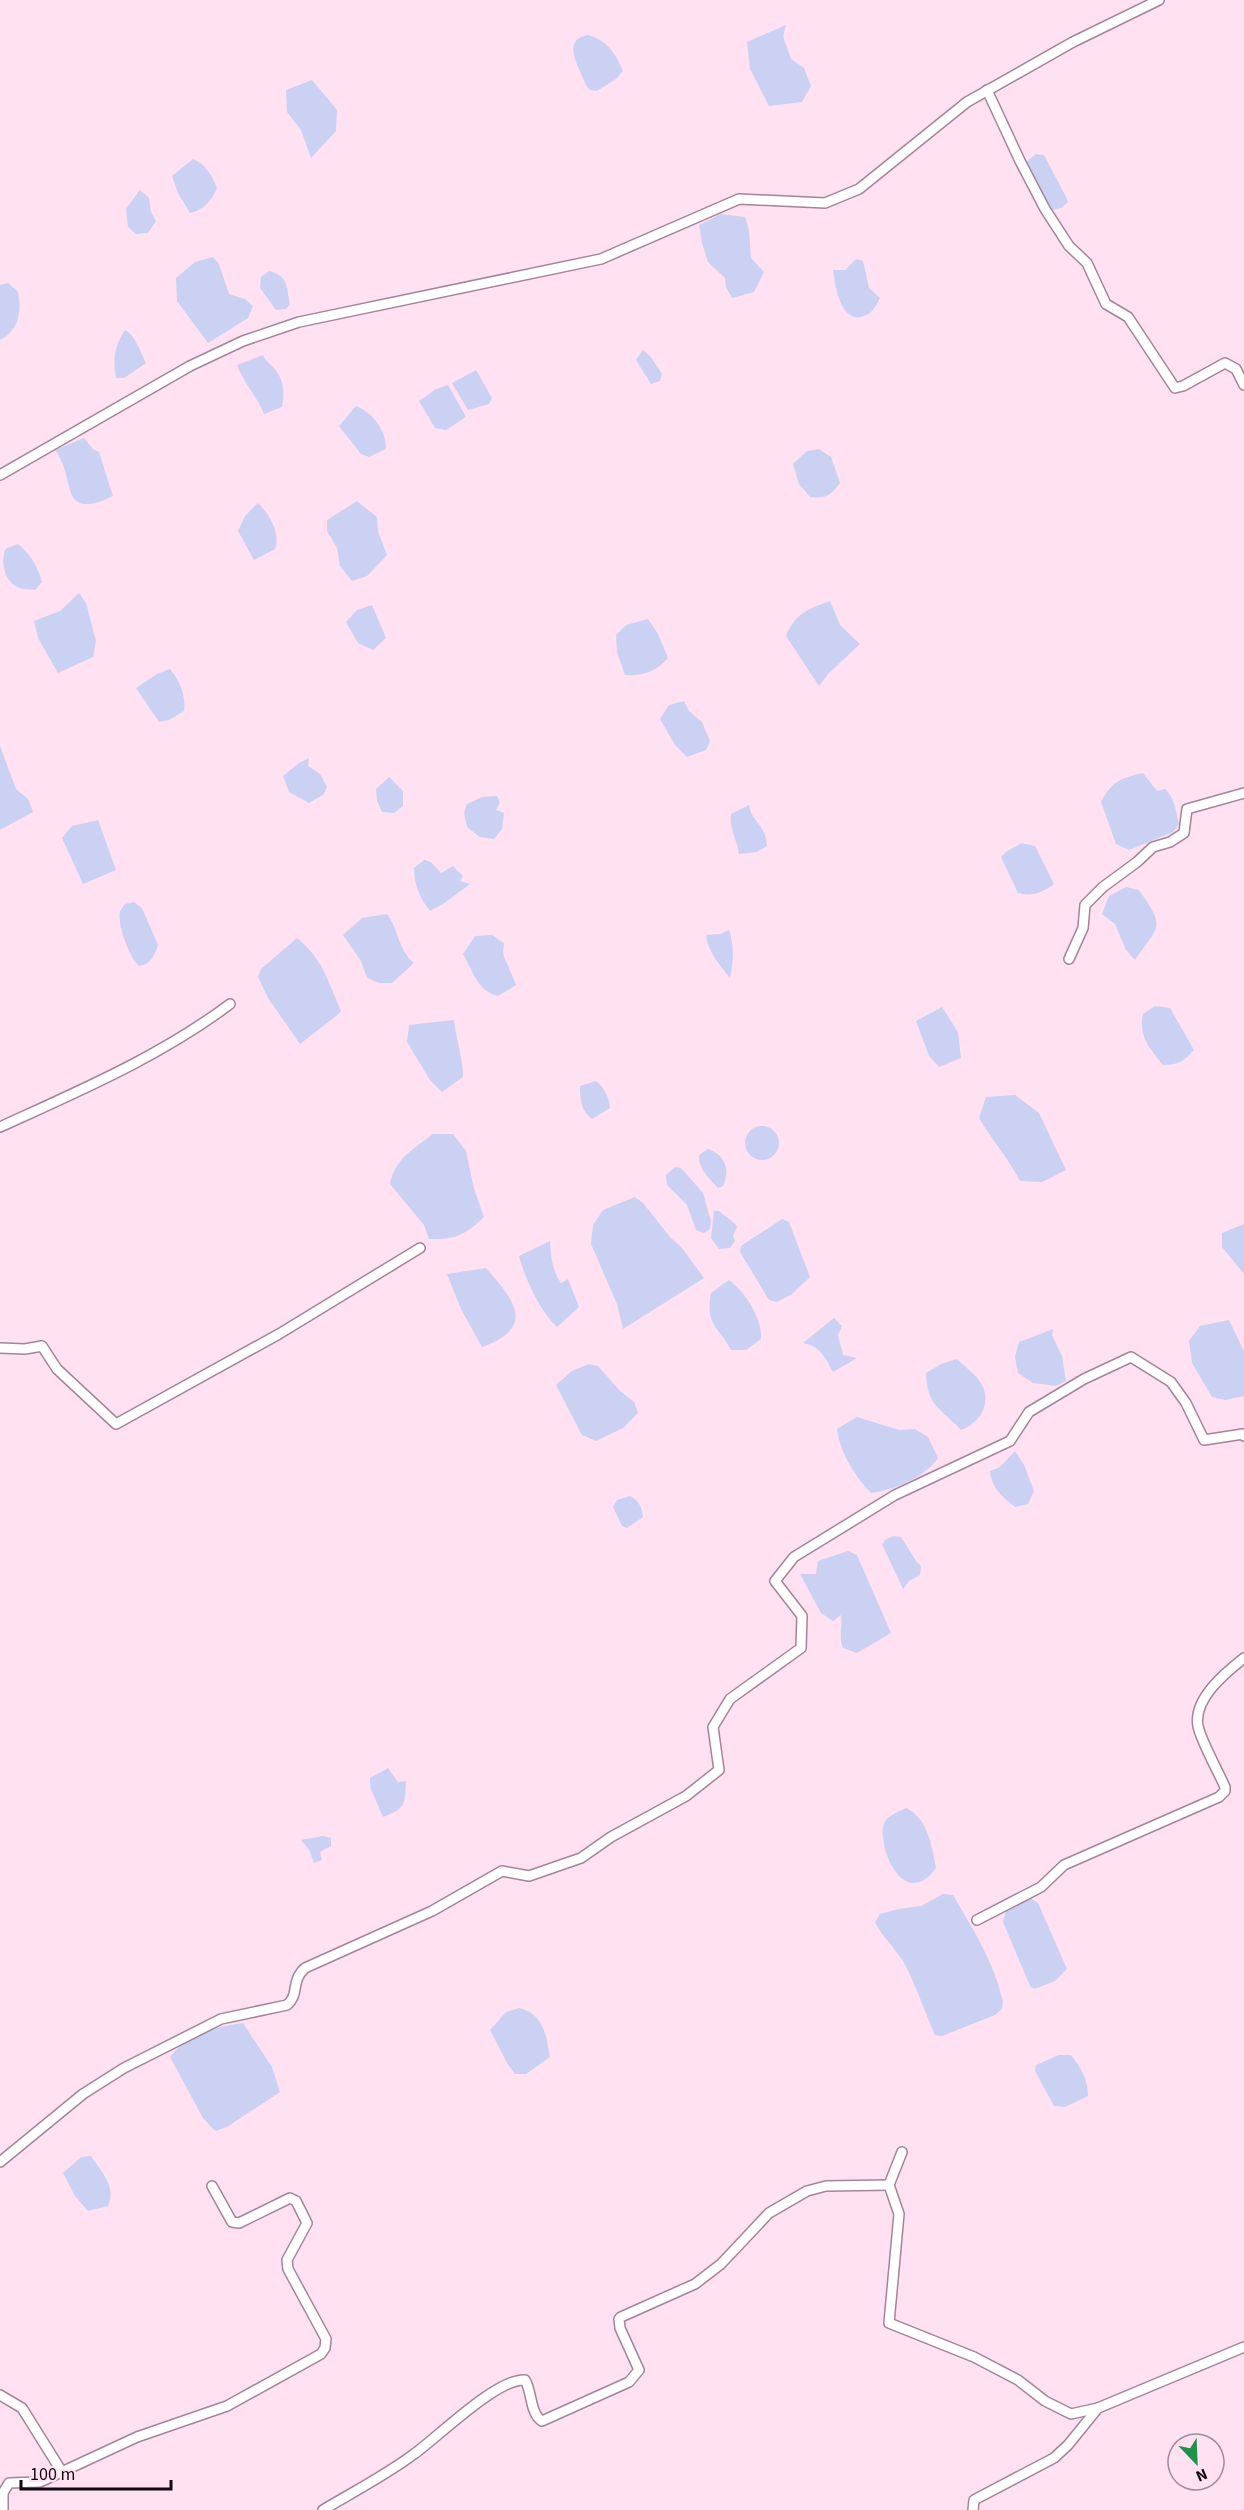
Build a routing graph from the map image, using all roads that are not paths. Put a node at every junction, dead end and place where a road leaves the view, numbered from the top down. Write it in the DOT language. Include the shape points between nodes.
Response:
graph roads {
  1 [pos="1159,0"];
  2 [pos="987,90"];
  3 [pos="1244,385"];
  4 [pos="0,476"];
  5 [pos="1244,793"];
  6 [pos="1069,959"];
  7 [pos="230,1004"];
  8 [pos="0,1127"];
  9 [pos="420,1248"];
  10 [pos="0,1348"];
  11 [pos="1244,1436"];
  12 [pos="1244,1658"];
  13 [pos="977,1920"];
  14 [pos="902,2152"];
  15 [pos="0,2162"];
  16 [pos="889,2185"];
  17 [pos="212,2186"];
  18 [pos="1244,2347"];
  19 [pos="0,2395"];
  20 [pos="1098,2408"];
  21 [pos="62,2472"];
  22 [pos="3,2510"];
  23 [pos="323,2510"];
  24 [pos="973,2510"];
  1 -- 2 [label="street"];
  2 -- 3 [label="street" via="1045,208 1069,246 1087,263 1106,304 1128,317 1175,388 1225,363 1236,369"];
  2 -- 4 [label="street" via="859,189 825,203 739,199 601,259 299,322 243,341 190,366"];
  5 -- 6 [label="street" via="1187,809 1184,833 1153,847 1103,887 1085,905 1083,928"];
  7 -- 8 [label="street" via="159,1050"];
  9 -- 10 [label="street" via="279,1334 116,1424 57,1369 42,1346"];
  11 -- 15 [label="street" via="1204,1440 1172,1382 1131,1357 1084,1378 1029,1412 1010,1441 895,1495 794,1557 775,1581 802,1616 801,1648 730,1699 713,1727 719,1770 686,1796 581,1858 529,1876 502,1871 432,1911 305,1968 297,1975 293,2000 287,2005 221,2019 134,2062 83,2094"];
  12 -- 13 [label="street" via="1224,1673 1198,1709 1198,1726 1225,1787 1220,1797 1064,1865 1041,1887"];
  14 -- 16 [label="street"];
  16 -- 20 [label="street" via="899,2214 889,2323 974,2357 1071,2414"];
  16 -- 23 [label="street" via="826,2186 807,2191 769,2213 721,2264 695,2284 621,2316 620,2328 639,2370 629,2382 542,2421 536,2415 528,2385 519,2379 486,2396 413,2455"];
  17 -- 21 [label="street" via="232,2222 239,2223 290,2198 296,2201 307,2223 287,2260 288,2269 326,2339 325,2348 321,2354 227,2406 137,2437"];
  18 -- 20 [label="street"];
  19 -- 21 [label="street" via="22,2408"];
  20 -- 24 [label="street" via="1054,2458 974,2500"];
  21 -- 22 [label="street" via="40,2482 9,2483 3,2493"];
}
